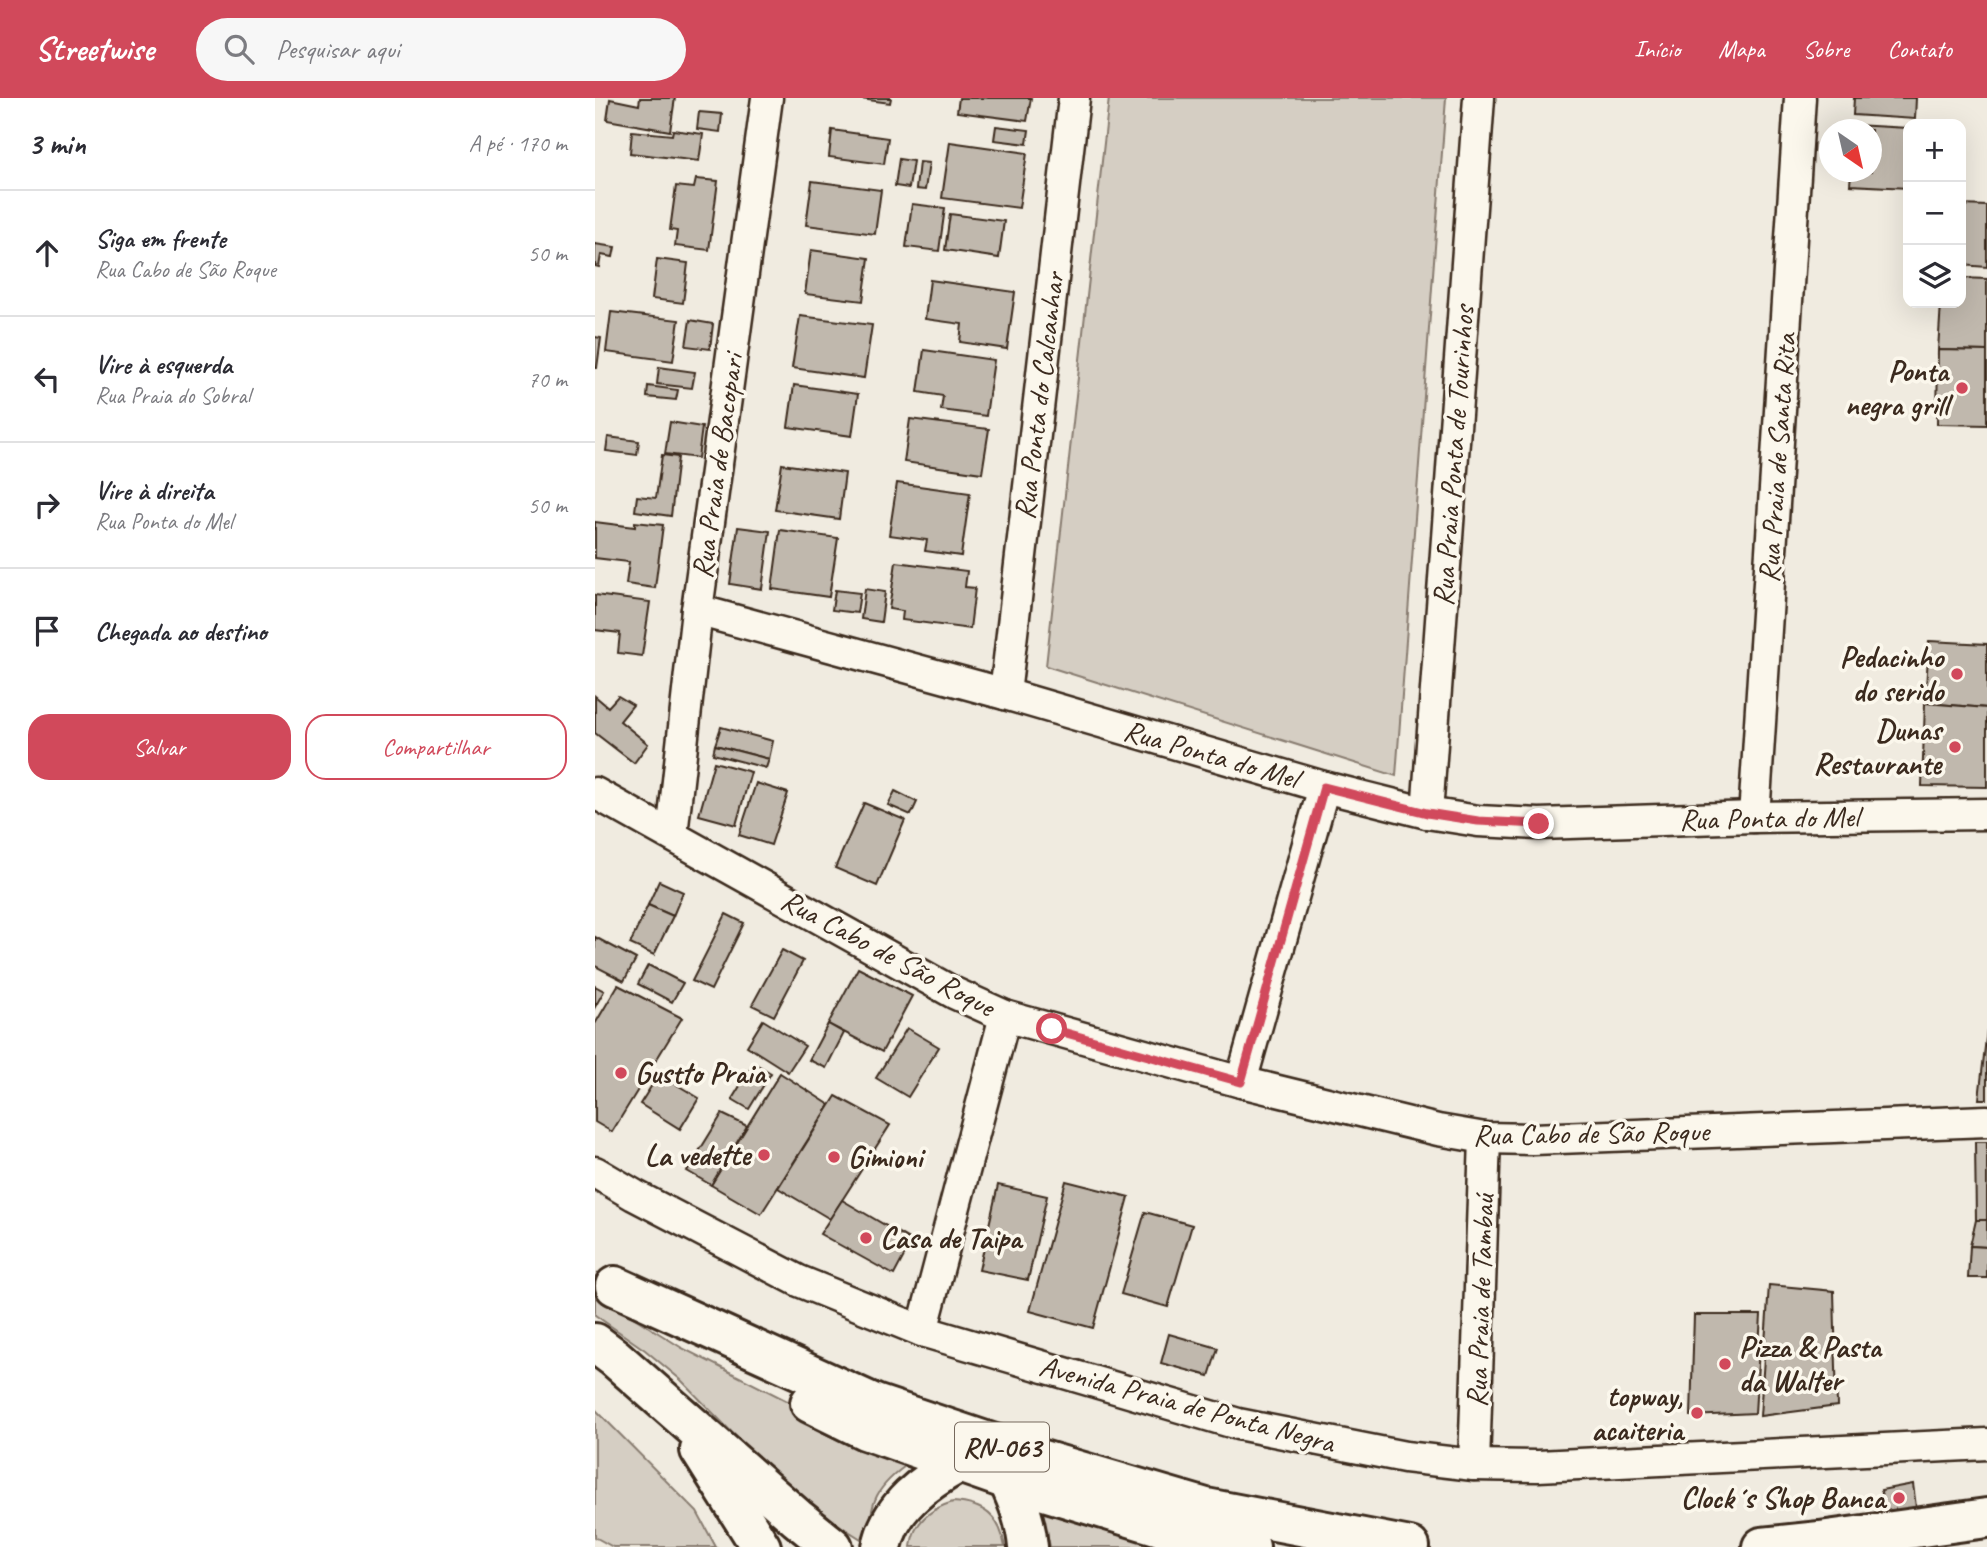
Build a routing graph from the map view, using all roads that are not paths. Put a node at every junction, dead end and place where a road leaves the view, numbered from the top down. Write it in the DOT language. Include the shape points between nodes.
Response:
graph roads {
  1 [pos="767,98"];
  2 [pos="1074,98"];
  3 [pos="1479,98"];
  4 [pos="1800,98"];
  5 [pos="697,610"];
  6 [pos="1005,694"];
  7 [pos="1324,787"];
  8 [pos="595,793"];
  9 [pos="1427,813"];
  10 [pos="1987,814"];
  11 [pos="1754,817"];
  12 [pos="672,835"];
  13 [pos="1005,1016"];
  14 [pos="1241,1082"];
  15 [pos="1987,1121"];
  16 [pos="1485,1138"];
  17 [pos="595,1172"];
  18 [pos="605,1280"];
  19 [pos="922,1331"];
  20 [pos="595,1343"];
  21 [pos="674,1411"];
  22 [pos="1987,1444"];
  23 [pos="959,1463"];
  24 [pos="1474,1465"];
  25 [pos="1008,1480"];
  26 [pos="1987,1518"];
  27 [pos="761,1547"];
  28 [pos="833,1547"];
  29 [pos="881,1547"];
  30 [pos="1028,1547"];
  31 [pos="1249,1547"];
  32 [pos="1410,1547"];
  33 [pos="1762,1547"];
  1 -- 5 [label="street, Rua Praia de Bacopari"];
  2 -- 6 [label="street, Rua Ponta do Calcanhar"];
  3 -- 9 [label="street, Rua Praia Ponta de Tourinhos"];
  4 -- 11 [label="street, Rua Praia de Santa Rita"];
  5 -- 6 [label="street, Rua Ponta do Mel"];
  5 -- 12 [label="street, Rua Praia de Bacopari"];
  6 -- 7 [label="street, Rua Ponta do Mel"];
  7 -- 9 [label="street, Rua Ponta do Mel"];
  7 -- 14 [label="street"];
  8 -- 12 [label="street, Rua Cabo de São Roque"];
  9 -- 11 [label="street, Rua Ponta do Mel" via="1539,824"];
  10 -- 11 [label="street, Rua Ponta do Mel"];
  12 -- 13 [label="street, Rua Cabo de São Roque" via="954,993"];
  13 -- 14 [label="street, Rua Cabo de São Roque"];
  13 -- 19 [label="street"];
  14 -- 16 [label="street, Rua Cabo de São Roque"];
  15 -- 16 [label="street, Rua Cabo de São Roque"];
  16 -- 24 [label="street, Rua Praia de Tambaú"];
  17 -- 19 [label="street, Avenida Praia de Ponta Negra" via="799,1281"];
  18 -- 23 [label="main road, RN-063" via="700,1348 865,1430"];
  18 -- 32 [label="main road, RN-063" via="875,1404 1039,1459 1206,1508"];
  19 -- 24 [label="street, Avenida Praia de Ponta Negra" via="1238,1424 1405,1457"];
  20 -- 21 [label="main road"];
  21 -- 27 [label="main road"];
  21 -- 28 [label="main road"];
  22 -- 24 [label="street, Avenida Praia de Ponta Negra" via="1538,1466"];
  23 -- 25 [label="main road, RN-063"];
  23 -- 29 [label="main road" via="908,1498 891,1520"];
  25 -- 30 [label="main road" via="1027,1528"];
  25 -- 31 [label="main road, RN-063" via="1193,1536"];
  26 -- 33 [label="main road"];
}
